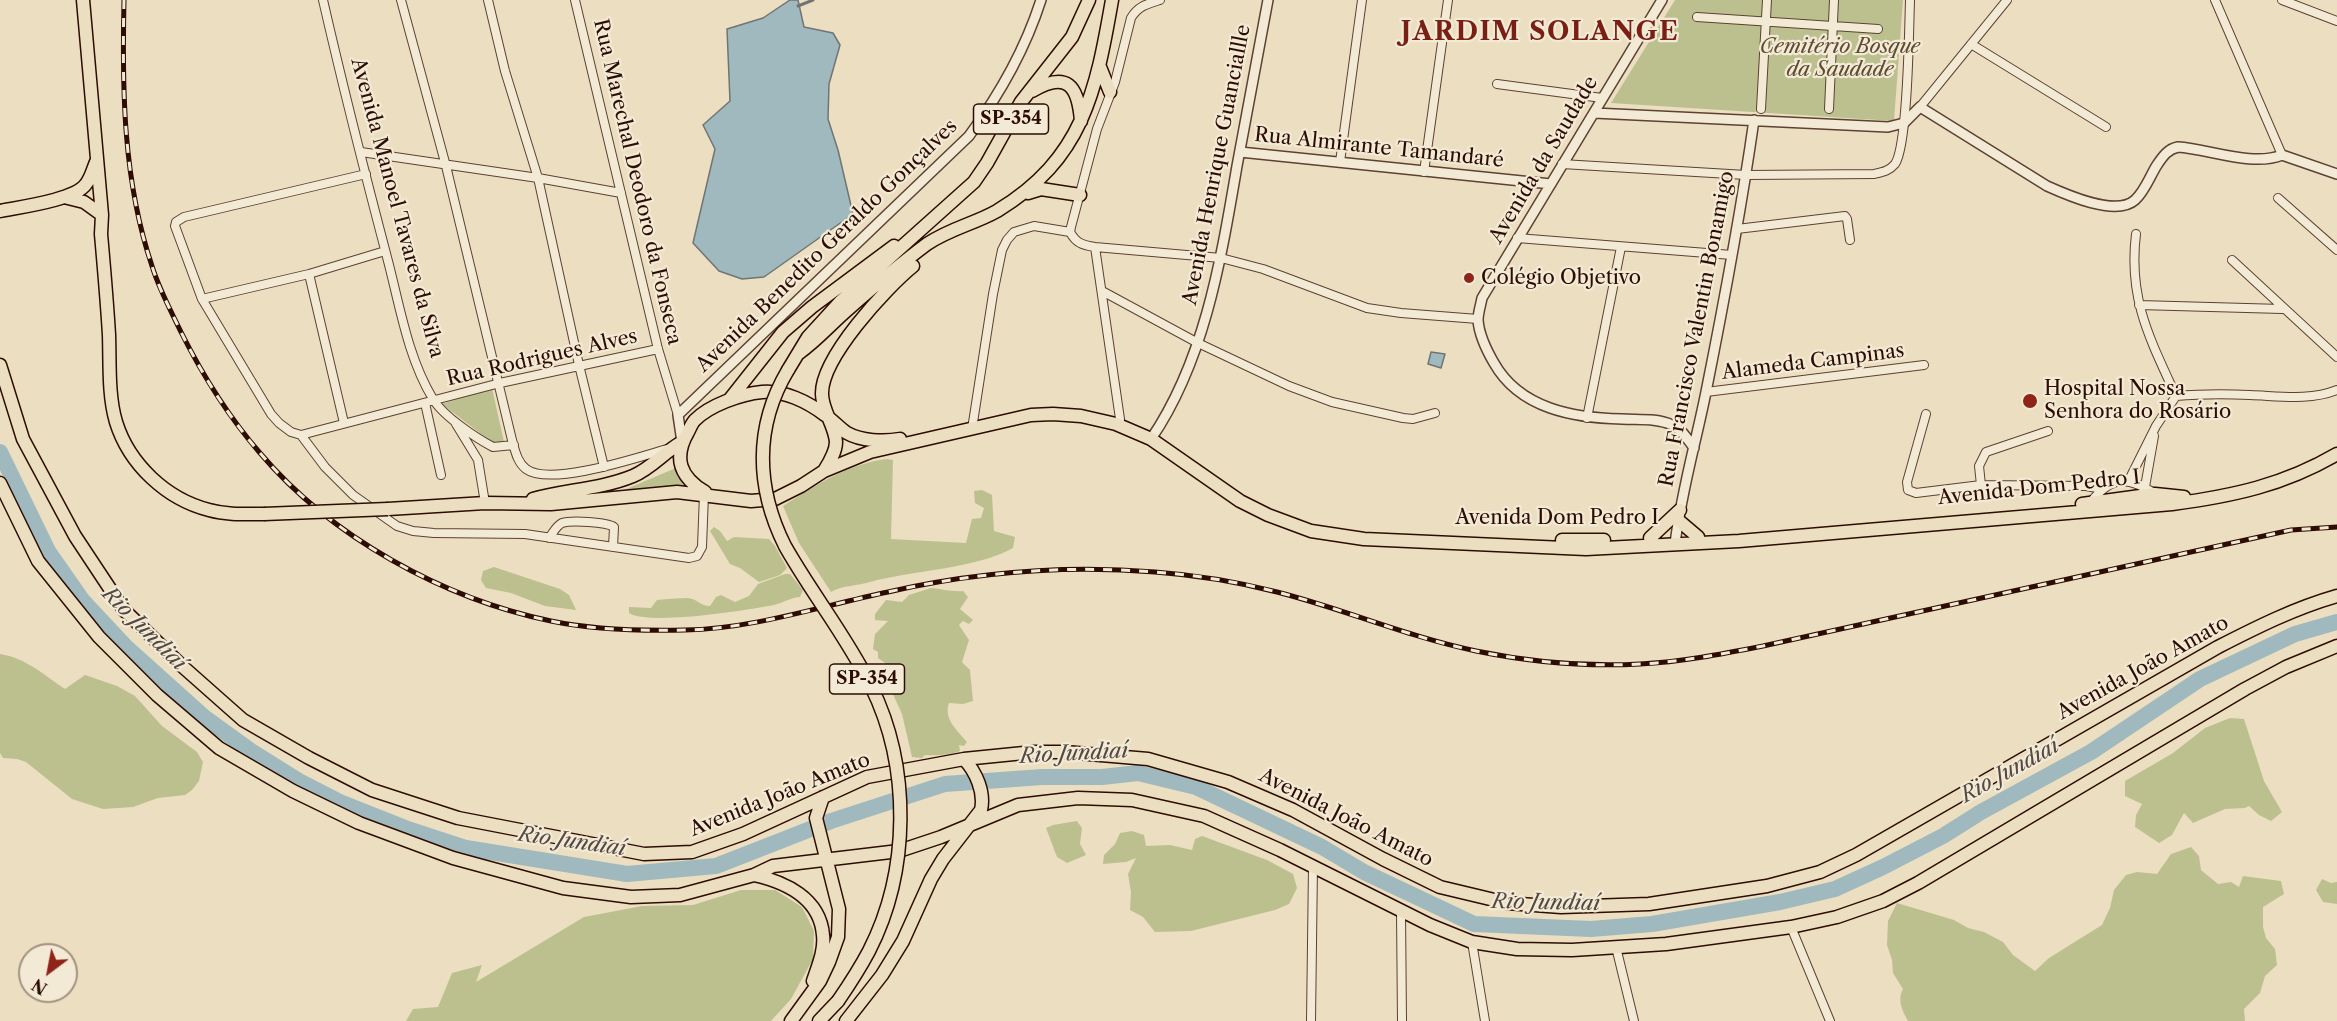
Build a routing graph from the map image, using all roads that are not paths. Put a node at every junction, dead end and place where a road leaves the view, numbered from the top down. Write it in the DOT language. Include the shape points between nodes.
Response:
graph roads {
  1 [pos="82,0"];
  2 [pos="323,0"];
  3 [pos="401,0"];
  4 [pos="488,0"];
  5 [pos="575,0"];
  6 [pos="1041,0"];
  7 [pos="1089,0"];
  8 [pos="1112,0"];
  9 [pos="1160,0"];
  10 [pos="1268,0"];
  11 [pos="1362,0"];
  12 [pos="1448,0"];
  13 [pos="1662,0"];
  14 [pos="1767,0"];
  15 [pos="1834,0"];
  16 [pos="1910,0"];
  17 [pos="2007,0"];
  18 [pos="2215,0"];
  19 [pos="2282,0"];
  20 [pos="1698,18"];
  21 [pos="1766,21"];
  22 [pos="2337,21"];
  23 [pos="1832,26"];
  24 [pos="1878,29"];
  25 [pos="1971,44"];
  26 [pos="1100,67"];
  27 [pos="1497,84"];
  28 [pos="1110,92"];
  29 [pos="1026,95"];
  30 [pos="1602,98"];
  31 [pos="1920,107"];
  32 [pos="1761,109"];
  33 [pos="1829,109"];
  34 [pos="1594,113"];
  35 [pos="1754,120"];
  36 [pos="1081,122"];
  37 [pos="1904,123"];
  38 [pos="2106,128"];
  39 [pos="361,152"];
  40 [pos="1240,152"];
  41 [pos="2282,155"];
  42 [pos="96,160"];
  43 [pos="1340,162"];
  44 [pos="1562,164"];
  45 [pos="446,166"];
  46 [pos="1424,172"];
  47 [pos="366,174"];
  48 [pos="2337,174"];
  49 [pos="1746,175"];
  50 [pos="538,178"];
  51 [pos="1551,184"];
  52 [pos="621,193"];
  53 [pos="1080,195"];
  54 [pos="64,197"];
  55 [pos="1018,197"];
  56 [pos="2278,198"];
  57 [pos="0,211"];
  58 [pos="102,215"];
  59 [pos="980,218"];
  60 [pos="921,229"];
  61 [pos="1737,230"];
  62 [pos="1070,232"];
  63 [pos="2136,234"];
  64 [pos="1517,238"];
  65 [pos="1850,240"];
  66 [pos="1095,247"];
  67 [pos="1621,247"];
  68 [pos="2337,250"];
  69 [pos="385,251"];
  70 [pos="1732,255"];
  71 [pos="1221,258"];
  72 [pos="2232,260"];
  73 [pos="309,274"];
  74 [pos="1102,291"];
  75 [pos="202,299"];
  76 [pos="2139,305"];
  77 [pos="2282,309"];
  78 [pos="1478,319"];
  79 [pos="1198,343"];
  80 [pos="658,349"];
  81 [pos="799,353"];
  82 [pos="2337,357"];
  83 [pos="0,365"];
  84 [pos="579,365"];
  85 [pos="1923,365"];
  86 [pos="500,383"];
  87 [pos="2337,390"];
  88 [pos="1706,392"];
  89 [pos="2176,396"];
  90 [pos="730,399"];
  91 [pos="429,401"];
  92 [pos="1435,413"];
  93 [pos="1926,414"];
  94 [pos="678,415"];
  95 [pos="826,415"];
  96 [pos="451,417"];
  97 [pos="1120,418"];
  98 [pos="1587,418"];
  99 [pos="344,423"];
  100 [pos="972,425"];
  101 [pos="2156,426"];
  102 [pos="2048,431"];
  103 [pos="302,435"];
  104 [pos="935,435"];
  105 [pos="1152,437"];
  106 [pos="514,445"];
  107 [pos="677,445"];
  108 [pos="1694,448"];
  109 [pos="2337,454"];
  110 [pos="604,467"];
  111 [pos="824,471"];
  112 [pos="441,475"];
  113 [pos="2129,480"];
  114 [pos="0,483"];
  115 [pos="1981,485"];
  116 [pos="2103,489"];
  117 [pos="2150,491"];
  118 [pos="707,494"];
  119 [pos="2210,499"];
  120 [pos="523,502"];
  121 [pos="485,503"];
  122 [pos="2172,504"];
  123 [pos="2087,507"];
  124 [pos="1679,515"];
  125 [pos="1698,537"];
  126 [pos="549,538"];
  127 [pos="1650,538"];
  128 [pos="1675,541"];
  129 [pos="613,547"];
  130 [pos="2337,596"];
  131 [pos="2337,646"];
  132 [pos="964,759"];
  133 [pos="823,797"];
  134 [pos="970,825"];
  135 [pos="827,861"];
  136 [pos="1313,866"];
  137 [pos="754,875"];
  138 [pos="1401,910"];
  139 [pos="1791,927"];
  140 [pos="1473,942"];
  141 [pos="1616,947"];
  142 [pos="808,996"];
  143 [pos="791,1021"];
  144 [pos="819,1021"];
  145 [pos="846,1021"];
  146 [pos="1311,1021"];
  147 [pos="1402,1021"];
  148 [pos="1485,1021"];
  149 [pos="1634,1021"];
  150 [pos="1830,1021"];
  1 -- 42 [label="main road"];
  2 -- 39 [label="street, Avenida Manoel Tavares da Silva"];
  3 -- 45 [label="street"];
  4 -- 50 [label="street"];
  5 -- 52 [label="street, Rua Marechal Deodoro da Fonseca"];
  6 -- 94 [label="street, Avenida Benedito Geraldo Gonçalves" via="1019,57 969,136"];
  7 -- 29 [label="main road, SP-354" via="1072,37"];
  8 -- 26 [label="main road, SP-354"];
  9 -- 28 [label="street" via="1144,5 1131,18"];
  10 -- 40 [label="street, Avenida Henrique Guanciallle"];
  11 -- 43 [label="street"];
  12 -- 46 [label="street"];
  13 -- 30 [label="street, Avenida da Saudade"];
  14 -- 21 [label="street"];
  15 -- 23 [label="street"];
  16 -- 37 [label="street"];
  17 -- 25 [label="street"];
  18 -- 41 [label="street"];
  19 -- 22 [label="street"];
  20 -- 21 [label="street"];
  21 -- 23 [label="street"];
  21 -- 32 [label="street"];
  23 -- 24 [label="street"];
  23 -- 33 [label="street"];
  25 -- 31 [label="street"];
  25 -- 38 [label="street"];
  26 -- 28 [label="main road"];
  26 -- 36 [label="main road, SP-354"];
  27 -- 30 [label="street"];
  28 -- 53 [label="street"];
  29 -- 36 [label="main road" via="1045,84 1068,84 1076,93"];
  29 -- 60 [label="main road, SP-354" via="974,182"];
  30 -- 34 [label="street, Avenida da Saudade"];
  31 -- 37 [label="street"];
  31 -- 41 [label="street" via="2046,186 2115,207 2126,206 2140,194 2171,148 2252,159"];
  34 -- 35 [label="street"];
  34 -- 44 [label="street, Avenida da Saudade"];
  35 -- 37 [label="street" via="1888,127"];
  35 -- 49 [label="street, Rua Francisco Valentin Bonamigo"];
  36 -- 55 [label="main road, SP-354" via="1061,154"];
  37 -- 49 [label="street" via="1896,162 1888,171"];
  39 -- 45 [label="street"];
  39 -- 47 [label="street, Avenida Manoel Tavares da Silva"];
  40 -- 43 [label="street, Rua Almirante Tamandaré"];
  40 -- 71 [label="street, Avenida Henrique Guanciallle"];
  41 -- 48 [label="street"];
  42 -- 54 [label="main road" via="86,185"];
  42 -- 58 [label="main road"];
  43 -- 46 [label="street, Rua Almirante Tamandaré"];
  44 -- 49 [label="street"];
  44 -- 51 [label="street, Avenida da Saudade"];
  45 -- 50 [label="street"];
  45 -- 86 [label="street"];
  46 -- 51 [label="street, Rua Almirante Tamandaré"];
  47 -- 69 [label="street, Avenida Manoel Tavares da Silva"];
  47 -- 75 [label="street" via="176,222 175,230"];
  49 -- 61 [label="street, Rua Francisco Valentin Bonamigo"];
  50 -- 52 [label="street"];
  50 -- 84 [label="street"];
  51 -- 64 [label="street, Avenida da Saudade"];
  52 -- 80 [label="street, Rua Marechal Deodoro da Fonseca"];
  53 -- 55 [label="main road" via="1041,189"];
  53 -- 62 [label="street"];
  54 -- 57 [label="main road"];
  54 -- 58 [label="main road" via="84,202"];
  55 -- 59 [label="main road, SP-354"];
  56 -- 68 [label="street"];
  58 -- 121 [label="main road, bridge" via="116,421 127,449 143,470 168,491 209,510 235,514"];
  59 -- 81 [label="main road, SP-354" via="927,244"];
  59 -- 95 [label="main road" via="902,275 853,331 830,361 822,381"];
  60 -- 81 [label="main road, SP-354" via="840,302 808,337"];
  60 -- 90 [label="main road" via="848,279 790,326"];
  61 -- 65 [label="street" via="1845,216"];
  61 -- 70 [label="street, Rua Francisco Valentin Bonamigo"];
  62 -- 66 [label="street" via="1079,244"];
  62 -- 100 [label="street" via="1034,226 1014,232 1007,240 993,294"];
  63 -- 76 [label="street" via="2135,287"];
  64 -- 67 [label="street"];
  64 -- 78 [label="street, Avenida da Saudade" via="1482,298"];
  66 -- 71 [label="street"];
  66 -- 74 [label="street"];
  67 -- 70 [label="street"];
  67 -- 98 [label="street"];
  69 -- 73 [label="street"];
  69 -- 91 [label="street, Avenida Manoel Tavares da Silva"];
  70 -- 88 [label="street, Rua Francisco Valentin Bonamigo"];
  71 -- 78 [label="street" via="1263,269 1367,308"];
  71 -- 79 [label="street, Avenida Henrique Guanciallle"];
  72 -- 77 [label="street"];
  73 -- 75 [label="street"];
  73 -- 99 [label="street"];
  74 -- 79 [label="street"];
  74 -- 97 [label="street"];
  75 -- 103 [label="street" via="271,414 291,432"];
  76 -- 77 [label="street"];
  76 -- 89 [label="street"];
  77 -- 82 [label="street"];
  78 -- 98 [label="street" via="1486,351 1500,374 1517,390 1552,410"];
  79 -- 92 [label="street" via="1332,402 1413,419"];
  79 -- 105 [label="street, Avenida Henrique Guanciallle"];
  80 -- 84 [label="street, Rua Rodrigues Alves"];
  80 -- 94 [label="street, Rua Marechal Deodoro da Fonseca"];
  81 -- 144 [label="main road, SP-354, bridge" via="770,407 762,446 764,488 775,526 872,688 887,725 900,806 897,866 886,910 870,950 838,1001"];
  83 -- 133 [label="main road, Avenida João Amato" via="23,439 75,536 124,610 243,720 309,758 372,790 458,818 644,854 692,852 743,834"];
  84 -- 86 [label="street, Rua Rodrigues Alves"];
  84 -- 110 [label="street"];
  85 -- 88 [label="street, Alameda Campinas"];
  86 -- 91 [label="street, Rua Rodrigues Alves"];
  86 -- 106 [label="street"];
  87 -- 89 [label="street" via="2303,396"];
  88 -- 108 [label="street, Rua Francisco Valentin Bonamigo"];
  89 -- 101 [label="street"];
  90 -- 95 [label="main road" via="765,392 782,394 808,403"];
  90 -- 107 [label="main road" via="694,420"];
  91 -- 96 [label="street, Avenida Manoel Tavares da Silva"];
  91 -- 99 [label="street, Rua Rodrigues Alves"];
  91 -- 112 [label="street"];
  93 -- 115 [label="street" via="1908,490 1916,493"];
  94 -- 107 [label="street, Rua Marechal Deodoro da Fonseca"];
  95 -- 104 [label="main road" via="846,432 866,439"];
  95 -- 111 [label="main road" via="836,442"];
  96 -- 106 [label="street, Avenida Manoel Tavares da Silva" via="493,447"];
  96 -- 121 [label="street" via="478,460"];
  97 -- 100 [label="main road, Avenida Dom Pedro I" via="1045,408 1011,411"];
  97 -- 105 [label="main road, Avenida Dom Pedro I"];
  98 -- 108 [label="street" via="1661,421 1676,426"];
  99 -- 103 [label="street, Rua Rodrigues Alves"];
  100 -- 104 [label="main road, Avenida Dom Pedro I"];
  100 -- 105 [label="main road, Avenida Dom Pedro I" via="1053,414 1116,424"];
  101 -- 113 [label="street"];
  101 -- 117 [label="street"];
  102 -- 115 [label="street" via="1986,452 1979,466"];
  103 -- 126 [label="street" via="325,467 353,495 397,526 434,533 494,532"];
  104 -- 111 [label="main road" via="870,452"];
  105 -- 127 [label="main road, Avenida Dom Pedro I" via="1243,495 1290,518 1332,529 1419,537"];
  105 -- 128 [label="main road, Avenida Dom Pedro I" via="1240,501 1311,531 1364,539 1586,549"];
  106 -- 110 [label="street" via="520,462 531,472"];
  107 -- 110 [label="street"];
  107 -- 118 [label="main road" via="683,474"];
  107 -- 120 [label="main road" via="654,465 632,476"];
  108 -- 124 [label="street, Rua Francisco Valentin Bonamigo"];
  109 -- 119 [label="main road, Avenida Dom Pedro I" via="2273,484"];
  111 -- 118 [label="main road" via="775,499 751,501"];
  113 -- 116 [label="street"];
  113 -- 117 [label="street"];
  114 -- 137 [label="main road" via="38,561 99,637 157,695 219,748 293,791 359,823 453,858 563,888 631,897 680,895"];
  115 -- 116 [label="street"];
  116 -- 123 [label="street"];
  117 -- 119 [label="main road, Avenida Dom Pedro I"];
  117 -- 122 [label="street"];
  117 -- 123 [label="main road, Avenida Dom Pedro I"];
  118 -- 120 [label="main road" via="676,492 551,504"];
  118 -- 129 [label="street" via="702,547 697,556"];
  119 -- 122 [label="main road, Avenida Dom Pedro I"];
  120 -- 121 [label="main road"];
  122 -- 123 [label="main road, Avenida Dom Pedro I"];
  123 -- 125 [label="main road, Avenida Dom Pedro I"];
  123 -- 128 [label="main road, Avenida Dom Pedro I" via="1957,524"];
  124 -- 125 [label="main road"];
  124 -- 127 [label="main road"];
  124 -- 128 [label="street, Rua Francisco Valentin Bonamigo"];
  125 -- 128 [label="main road, Avenida Dom Pedro I"];
  126 -- 129 [label="street"];
  126 -- 129 [label="street" via="566,522 606,524 615,527"];
  127 -- 128 [label="main road, Avenida Dom Pedro I"];
  130 -- 132 [label="main road, Avenida João Amato" via="2270,620 2218,647 1820,872 1767,886 1649,904 1561,907 1507,903 1440,887 1293,810 1228,782 1148,759 1065,752"];
  131 -- 139 [label="main road" via="2245,689 1883,901"];
  132 -- 133 [label="main road, Avenida João Amato" via="867,777"];
  132 -- 134 [label="main road" via="976,773 983,802"];
  133 -- 135 [label="main road" via="816,818"];
  134 -- 135 [label="main road" via="899,851"];
  134 -- 136 [label="main road" via="1018,805 1078,798 1132,800 1204,816"];
  134 -- 145 [label="main road" via="937,869 882,975"];
  135 -- 137 [label="main road" via="773,866"];
  135 -- 142 [label="main road" via="839,909 838,936 820,981"];
  136 -- 138 [label="main road"];
  136 -- 146 [label="street"];
  137 -- 142 [label="main road" via="795,890 814,907 823,934 821,956"];
  138 -- 140 [label="main road"];
  138 -- 147 [label="street"];
  139 -- 141 [label="main road"];
  139 -- 150 [label="street"];
  140 -- 141 [label="main road" via="1517,949"];
  140 -- 148 [label="street"];
  141 -- 149 [label="street"];
  142 -- 143 [label="main road"];
}
